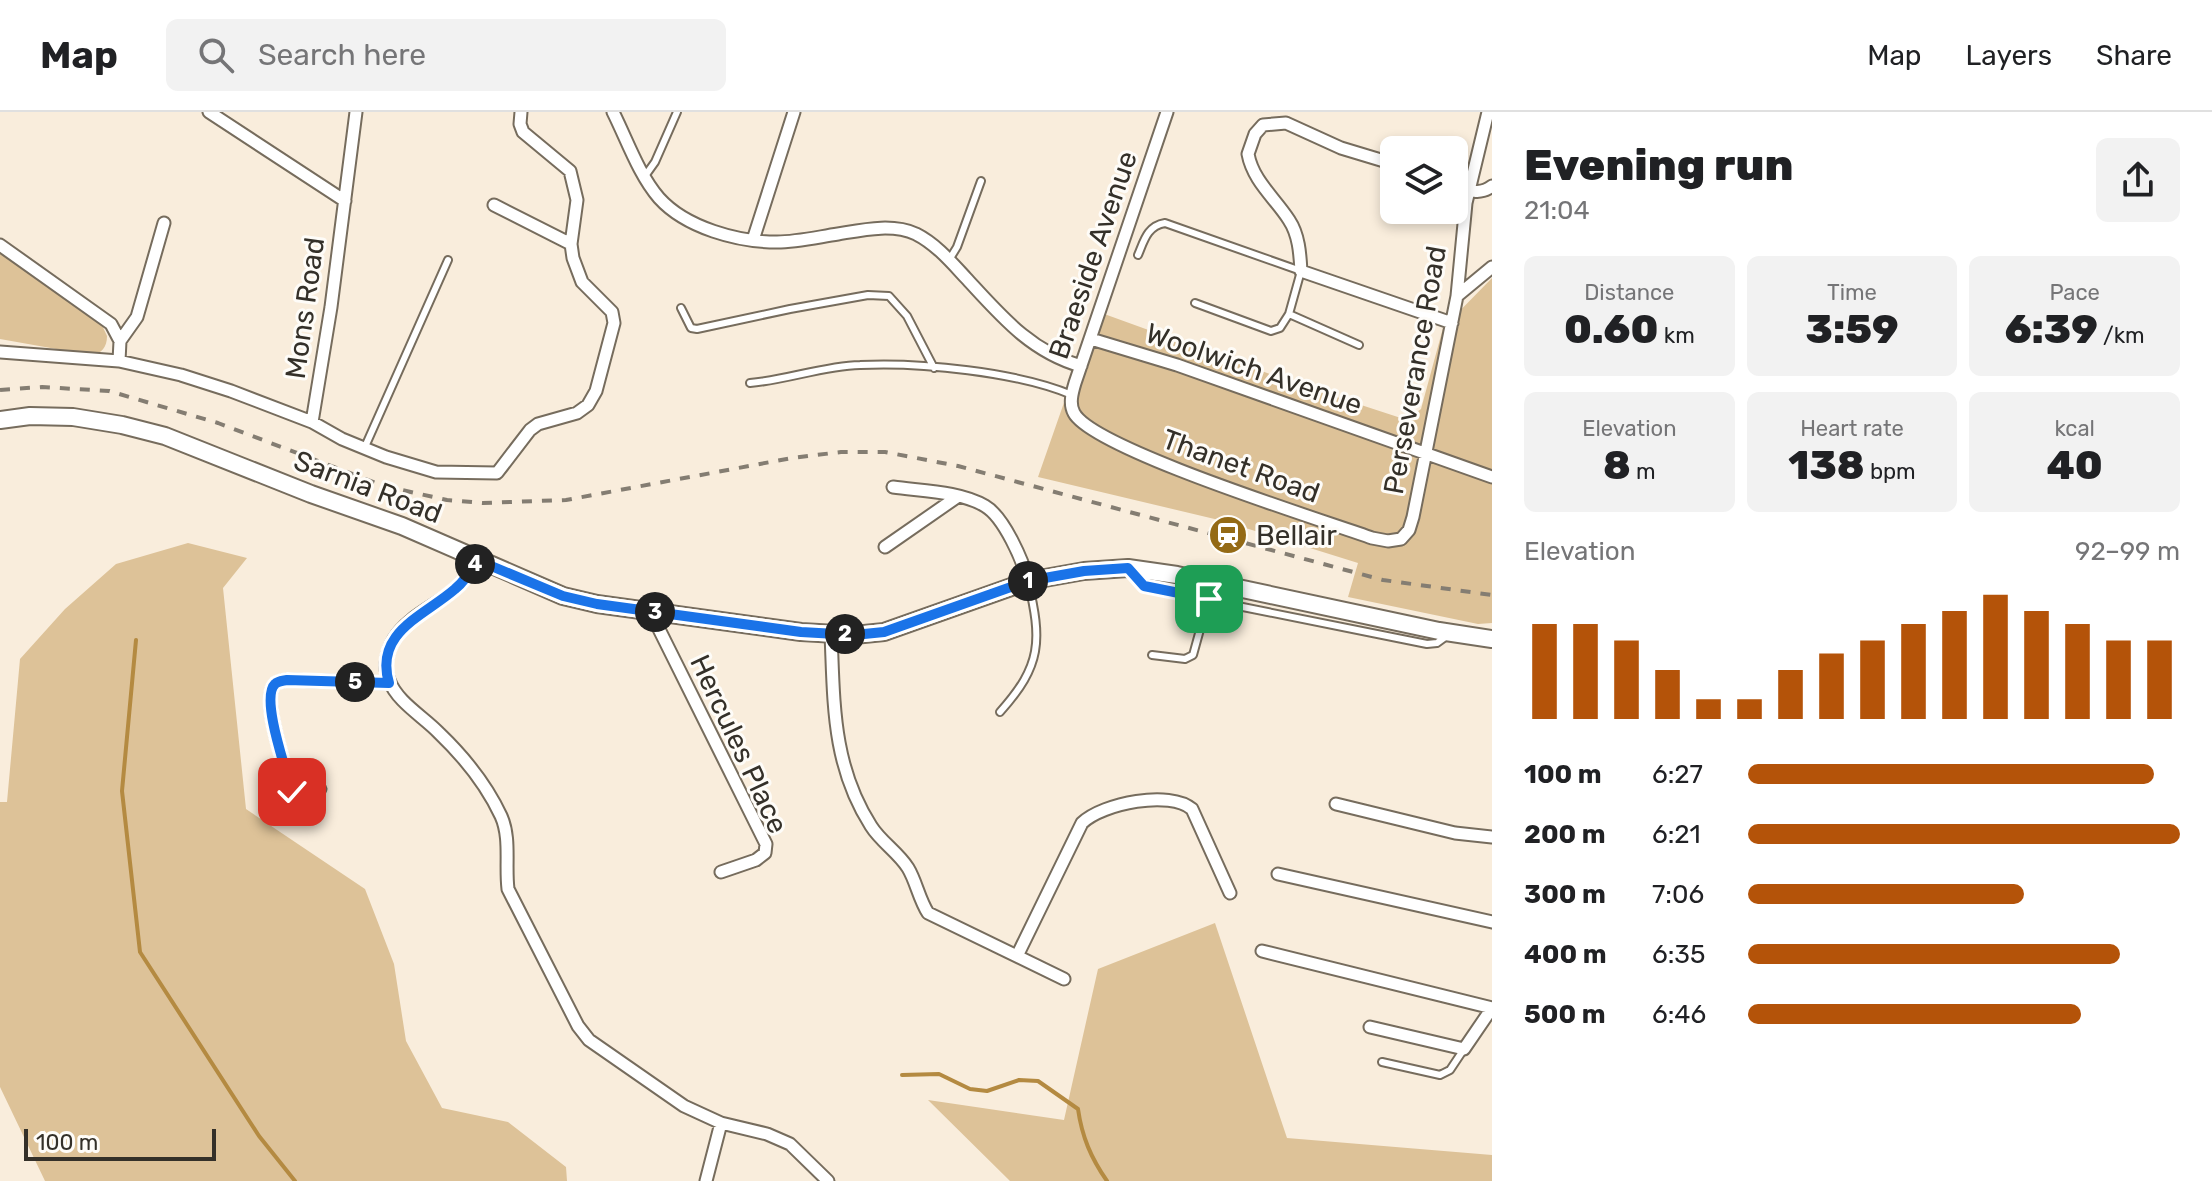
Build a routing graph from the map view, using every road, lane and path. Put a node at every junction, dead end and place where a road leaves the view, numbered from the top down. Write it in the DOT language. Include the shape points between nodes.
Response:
graph roads {
  1 [pos="209,112"];
  2 [pos="356,112"];
  3 [pos="521,112"];
  4 [pos="613,112"];
  5 [pos="677,112"];
  6 [pos="794,112"];
  7 [pos="1167,112"];
  8 [pos="1488,112"];
  9 [pos="1298,115"];
  10 [pos="1286,123"];
  11 [pos="1380,160"];
  12 [pos="645,176"];
  13 [pos="981,181"];
  14 [pos="1492,186"];
  15 [pos="1468,190"];
  16 [pos="345,201"];
  17 [pos="494,205"];
  18 [pos="164,223"];
  19 [pos="1464,224"];
  20 [pos="753,240"];
  21 [pos="571,244"];
  22 [pos="0,245"];
  23 [pos="1138,255"];
  24 [pos="448,260"];
  25 [pos="949,260"];
  26 [pos="1492,267"];
  27 [pos="1301,271"];
  28 [pos="1457,296"];
  29 [pos="1195,303"];
  30 [pos="681,308"];
  31 [pos="1289,314"];
  32 [pos="1452,323"];
  33 [pos="1091,339"];
  34 [pos="120,341"];
  35 [pos="1359,345"];
  36 [pos="0,352"];
  37 [pos="119,361"];
  38 [pos="1081,366"];
  39 [pos="934,368"];
  40 [pos="750,383"];
  41 [pos="1072,395"];
  42 [pos="1074,414"];
  43 [pos="0,420"];
  44 [pos="312,422"];
  45 [pos="364,449"];
  46 [pos="1426,453"];
  47 [pos="1492,477"];
  48 [pos="893,487"];
  49 [pos="957,497"];
  50 [pos="1401,539"];
  51 [pos="885,547"];
  52 [pos="477,560"];
  53 [pos="1028,581"];
  54 [pos="1210,591"];
  55 [pos="650,611"];
  56 [pos="1492,630"];
  57 [pos="831,634"];
  58 [pos="1458,634"];
  59 [pos="1492,639"];
  60 [pos="1152,655"];
  61 [pos="389,683"];
  62 [pos="1000,712"];
  63 [pos="320,789"];
  64 [pos="1336,804"];
  65 [pos="1492,837"];
  66 [pos="721,872"];
  67 [pos="1278,874"];
  68 [pos="1230,893"];
  69 [pos="1492,922"];
  70 [pos="1262,951"];
  71 [pos="1017,956"];
  72 [pos="1064,979"];
  73 [pos="1370,1027"];
  74 [pos="1464,1049"];
  75 [pos="1382,1062"];
  76 [pos="721,1123"];
  77 [pos="706,1181"];
  78 [pos="828,1181"];
  1 -- 16 [label="street, Mons Road"];
  2 -- 16 [label="street, Mons Road"];
  3 -- 21 [label="street" via="523,132 570,171 575,184"];
  4 -- 12 [label="street"];
  5 -- 12 [label="lane"];
  6 -- 20 [label="street"];
  7 -- 33 [label="street, Braeside Avenue"];
  8 -- 15 [label="street, Perseverance Road"];
  9 -- 10 [label="street"];
  10 -- 11 [label="street"];
  10 -- 27 [label="street" via="1263,125 1250,145 1249,161 1290,221"];
  12 -- 20 [label="street" via="674,212"];
  13 -- 25 [label="lane"];
  14 -- 15 [label="street" via="1482,192"];
  16 -- 44 [label="street, Mons Road"];
  17 -- 21 [label="street"];
  18 -- 34 [label="street" via="137,317"];
  19 -- 28 [label="street, Perseverance Road"];
  20 -- 25 [label="street" via="794,241 901,229 931,243"];
  21 -- 45 [label="street" via="578,275 609,307 614,323 588,405 538,424 497,473 436,472"];
  22 -- 34 [label="street" via="111,324"];
  23 -- 27 [label="lane" via="1148,233 1165,223"];
  24 -- 45 [label="lane"];
  25 -- 38 [label="street" via="1028,341 1046,354"];
  26 -- 28 [label="street"];
  27 -- 31 [label="lane"];
  27 -- 32 [label="street"];
  28 -- 32 [label="street, Perseverance Road"];
  29 -- 31 [label="lane" via="1271,331"];
  30 -- 39 [label="lane" via="691,328 697,329 889,296 900,305"];
  31 -- 35 [label="lane"];
  32 -- 46 [label="street, Perseverance Road"];
  33 -- 38 [label="street, Braeside Avenue"];
  33 -- 46 [label="street, Woolwich Avenue"];
  34 -- 37 [label="street"];
  36 -- 37 [label="street"];
  37 -- 44 [label="street" via="181,375"];
  38 -- 41 [label="street, Braeside Avenue"];
  39 -- 40 [label="lane" via="861,365"];
  39 -- 41 [label="lane" via="1022,379"];
  41 -- 42 [label="street, Braeside Avenue"];
  42 -- 50 [label="street, Thanet Road" via="1096,434 1148,458 1372,538"];
  43 -- 52 [label="main road, Sarnia Road" via="73,417 165,436"];
  44 -- 45 [label="street"];
  46 -- 47 [label="street, Woolwich Avenue"];
  46 -- 50 [label="street, Perseverance Road" via="1413,517"];
  48 -- 49 [label="street"];
  49 -- 51 [label="street"];
  49 -- 53 [label="street" via="993,511 1023,562"];
  52 -- 55 [label="main road, Sarnia Road" via="563,596"];
  52 -- 61 [label="street" via="455,590 401,629 387,658"];
  53 -- 54 [label="main road, Sarnia Road" via="1128,568"];
  53 -- 57 [label="main road, Sarnia Road" via="884,632"];
  53 -- 62 [label="lane" via="1036,657 1019,691"];
  54 -- 58 [label="main road, Sarnia Road"];
  54 -- 60 [label="lane" via="1193,655"];
  55 -- 57 [label="main road, Sarnia Road"];
  55 -- 66 [label="street, Hercules Place" via="766,844 762,856"];
  56 -- 58 [label="main road, Sarnia Road"];
  57 -- 71 [label="street" via="838,743 870,824 909,870 928,913"];
  58 -- 59 [label="main road, Sarnia Road"];
  61 -- 63 [label="street" via="287,680 272,686 271,716 292,792"];
  61 -- 76 [label="street" via="464,761 502,817 508,889 583,1033 684,1106"];
  64 -- 65 [label="street"];
  67 -- 69 [label="street"];
  68 -- 71 [label="street" via="1186,804 1117,804 1082,823"];
  70 -- 74 [label="street" via="1492,1008"];
  71 -- 72 [label="street"];
  73 -- 74 [label="street"];
  74 -- 75 [label="lane" via="1440,1075"];
  76 -- 77 [label="street"];
  76 -- 78 [label="street" via="790,1144"];
}
